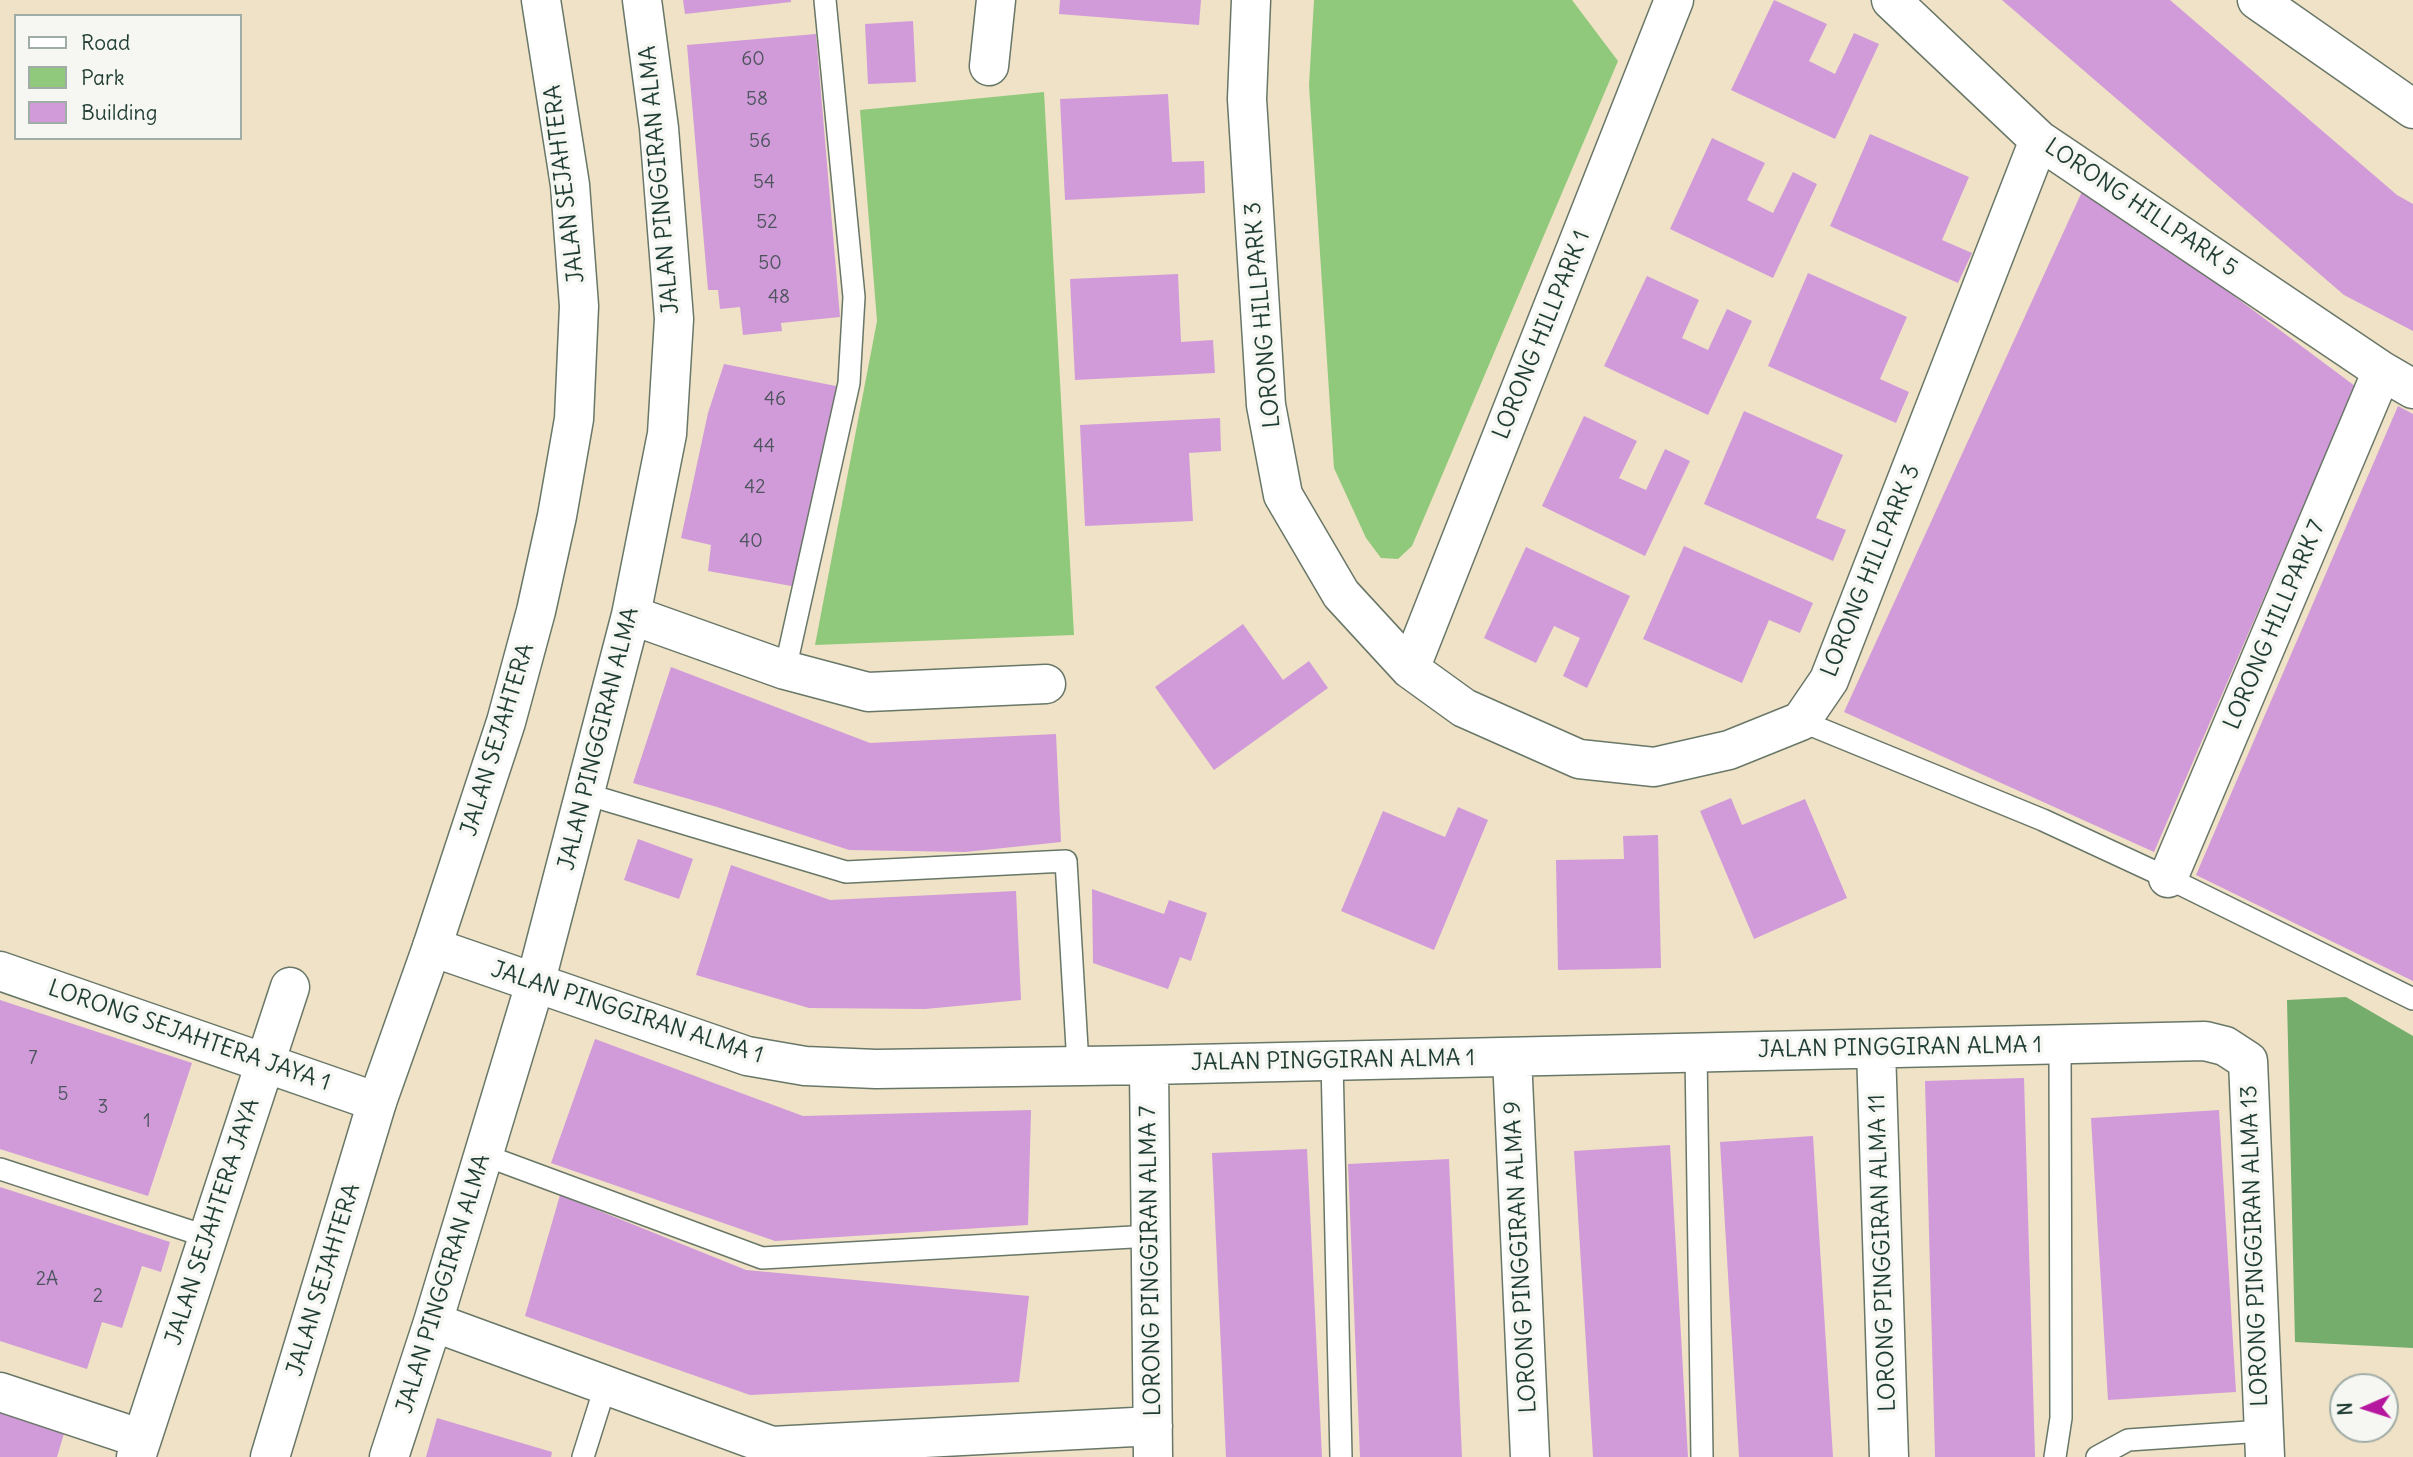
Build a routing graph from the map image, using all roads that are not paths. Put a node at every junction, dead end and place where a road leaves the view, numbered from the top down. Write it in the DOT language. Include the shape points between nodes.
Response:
graph roads {
  1 [pos="541,0"];
  2 [pos="642,0"];
  3 [pos="825,0"];
  4 [pos="996,0"];
  5 [pos="1251,0"];
  6 [pos="1674,0"];
  7 [pos="1891,0"];
  8 [pos="2257,0"];
  9 [pos="989,66"];
  10 [pos="2413,109"];
  11 [pos="2039,140"];
  12 [pos="2397,380"];
  13 [pos="631,615"];
  14 [pos="1410,669"];
  15 [pos="785,670"];
  16 [pos="1046,684"];
  17 [pos="1801,721"];
  18 [pos="586,794"];
  19 [pos="2168,878"];
  20 [pos="432,947"];
  21 [pos="0,971"];
  22 [pos="535,984"];
  23 [pos="289,987"];
  24 [pos="2413,999"];
  25 [pos="2060,1045"];
  26 [pos="1876,1049"];
  27 [pos="1696,1053"];
  28 [pos="1512,1057"];
  29 [pos="1332,1060"];
  30 [pos="2248,1061"];
  31 [pos="265,1062"];
  32 [pos="1078,1065"];
  33 [pos="1149,1065"];
  34 [pos="377,1102"];
  35 [pos="484,1155"];
  36 [pos="0,1169"];
  37 [pos="1150,1236"];
  38 [pos="208,1237"];
  39 [pos="433,1322"];
  40 [pos="606,1384"];
  41 [pos="0,1392"];
  42 [pos="1153,1441"];
  43 [pos="2264,1444"];
  44 [pos="139,1448"];
  45 [pos="771,1451"];
  46 [pos="270,1457"];
  47 [pos="389,1457"];
  48 [pos="583,1457"];
  49 [pos="1341,1457"];
  50 [pos="1530,1457"];
  51 [pos="1702,1457"];
  52 [pos="1889,1457"];
  53 [pos="2056,1457"];
  54 [pos="2098,1457"];
  1 -- 20 [label="street, JALAN SEJAHTERA" via="570,185 579,306 574,419 536,611 506,722"];
  2 -- 13 [label="street, JALAN PINGGIRAN ALMA" via="659,128 674,319 667,434"];
  3 -- 15 [label="lane" via="855,297 849,383"];
  4 -- 9 [label="street"];
  5 -- 14 [label="street, LORONG HILLPARK 3" via="1247,99 1266,405 1283,495 1341,594"];
  6 -- 14 [label="street, LORONG HILLPARK 1"];
  7 -- 11 [label="street, LORONG HILLPARK 5"];
  8 -- 10 [label="street"];
  11 -- 12 [label="street, LORONG HILLPARK 5"];
  11 -- 17 [label="street, LORONG HILLPARK 3" via="1829,680"];
  12 -- 19 [label="street, LORONG HILLPARK 7"];
  13 -- 15 [label="street"];
  13 -- 18 [label="street, JALAN PINGGIRAN ALMA"];
  14 -- 17 [label="street, LORONG HILLPARK 3" via="1464,708 1579,759 1654,767 1729,750"];
  15 -- 16 [label="street" via="869,692"];
  17 -- 19 [label="lane" via="2043,820"];
  18 -- 22 [label="street, JALAN PINGGIRAN ALMA"];
  18 -- 32 [label="lane" via="846,872 1066,861"];
  19 -- 24 [label="lane"];
  20 -- 22 [label="street, JALAN PINGGIRAN ALMA 1"];
  20 -- 34 [label="street, JALAN SEJAHTERA"];
  21 -- 31 [label="street, LORONG SEJAHTERA JAYA 1"];
  22 -- 32 [label="street, JALAN PINGGIRAN ALMA 1" via="747,1056 805,1066"];
  22 -- 35 [label="street, JALAN PINGGIRAN ALMA"];
  23 -- 31 [label="street, JALAN SEJAHTERA JAYA"];
  25 -- 26 [label="street, JALAN PINGGIRAN ALMA 1"];
  25 -- 30 [label="street, JALAN PINGGIRAN ALMA 1" via="2205,1041 2225,1046"];
  25 -- 53 [label="lane" via="2062,1418"];
  26 -- 27 [label="street, JALAN PINGGIRAN ALMA 1"];
  26 -- 52 [label="street, LORONG PINGGIRAN ALMA 11"];
  27 -- 28 [label="street, JALAN PINGGIRAN ALMA 1"];
  27 -- 51 [label="lane"];
  28 -- 29 [label="street, JALAN PINGGIRAN ALMA 1"];
  28 -- 50 [label="street, LORONG PINGGIRAN ALMA 9"];
  29 -- 33 [label="street, JALAN PINGGIRAN ALMA 1"];
  29 -- 49 [label="lane"];
  30 -- 43 [label="street, LORONG PINGGIRAN ALMA 13"];
  31 -- 34 [label="street, LORONG SEJAHTERA JAYA 1"];
  31 -- 38 [label="street, JALAN SEJAHTERA JAYA"];
  32 -- 33 [label="street, JALAN PINGGIRAN ALMA 1"];
  33 -- 37 [label="street, LORONG PINGGIRAN ALMA 7"];
  34 -- 46 [label="street, JALAN SEJAHTERA"];
  35 -- 37 [label="lane" via="762,1258"];
  35 -- 39 [label="street, JALAN PINGGIRAN ALMA"];
  36 -- 38 [label="lane"];
  37 -- 42 [label="street, LORONG PINGGIRAN ALMA 7"];
  38 -- 44 [label="street, JALAN SEJAHTERA JAYA"];
  39 -- 40 [label="street"];
  39 -- 47 [label="street, JALAN PINGGIRAN ALMA"];
  40 -- 45 [label="street"];
  40 -- 48 [label="lane"];
  41 -- 44 [label="street"];
  42 -- 45 [label="street"];
  43 -- 54 [label="lane" via="2128,1440"];
}
